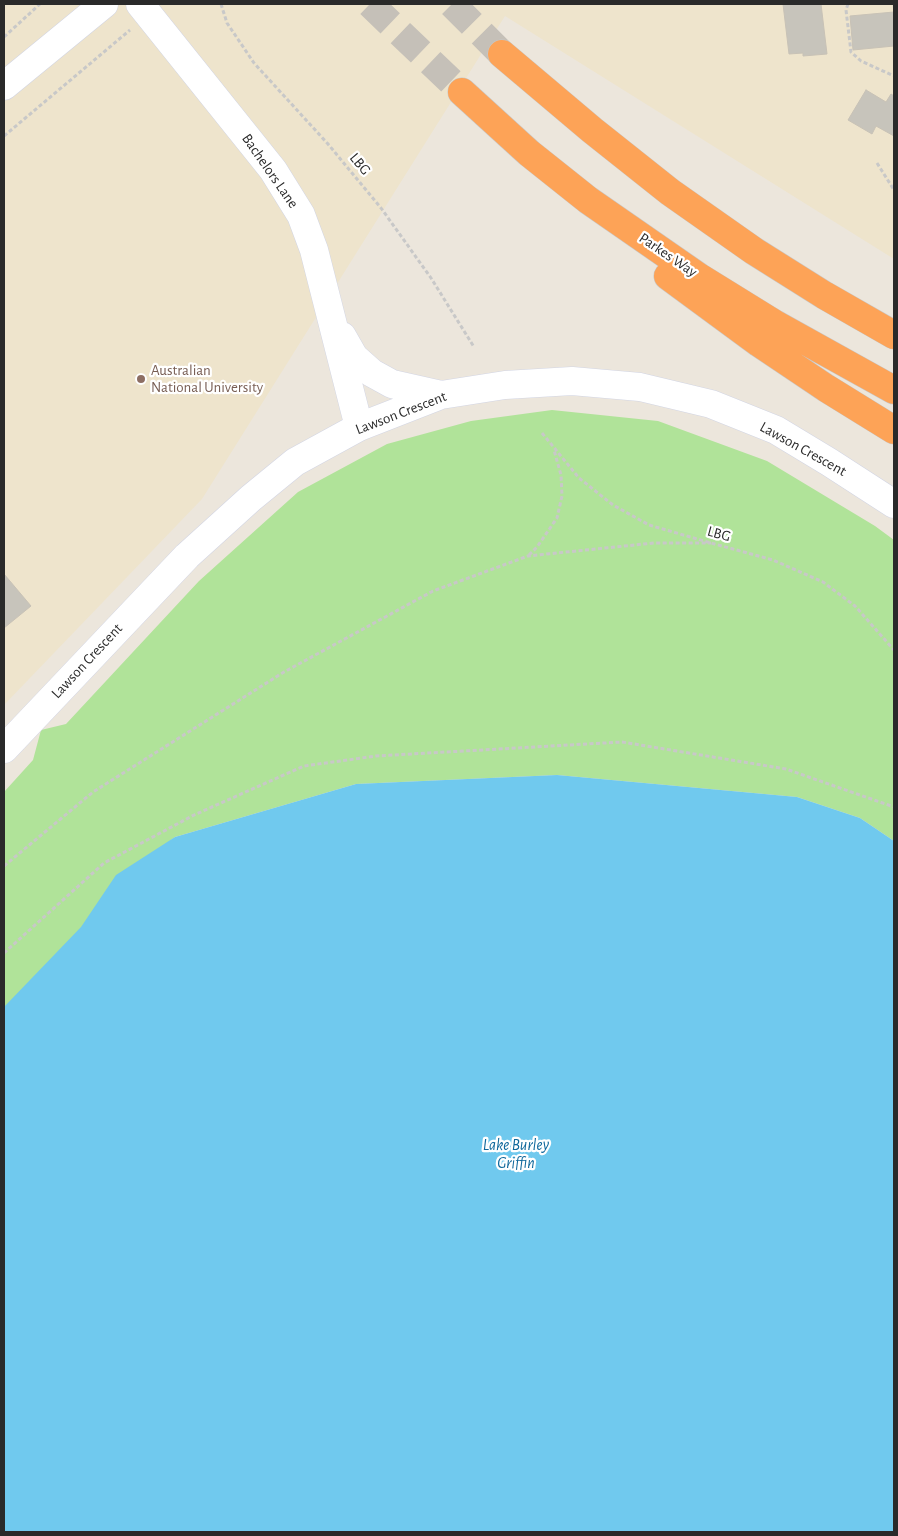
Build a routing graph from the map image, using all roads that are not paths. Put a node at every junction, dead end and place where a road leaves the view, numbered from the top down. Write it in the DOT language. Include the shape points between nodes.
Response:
graph roads {
  1 [pos="104,4"];
  2 [pos="144,9"];
  3 [pos="502,54"];
  4 [pos="4,86"];
  5 [pos="462,92"];
  6 [pos="588,200"];
  7 [pos="331,318"];
  8 [pos="894,335"];
  9 [pos="894,390"];
  10 [pos="440,395"];
  11 [pos="359,426"];
  12 [pos="894,430"];
  13 [pos="894,504"];
  14 [pos="4,749"];
  1 -- 4 [label="street"];
  2 -- 7 [label="street, Bachelors Lane" via="273,170 301,216 314,250"];
  3 -- 8 [label="highway" via="670,192 754,251"];
  5 -- 6 [label="highway, Parkes Way" via="529,153"];
  6 -- 9 [label="highway, Parkes Way" via="699,277 775,324"];
  6 -- 12 [label="highway" via="686,291 796,368"];
  7 -- 10 [label="street" via="354,357 372,373 392,384"];
  7 -- 11 [label="street, Bachelors Lane"];
  10 -- 11 [label="street, Lawson Crescent"];
  10 -- 13 [label="street, Lawson Crescent" via="505,385 572,382 640,387 711,404 776,430"];
  11 -- 14 [label="street, Lawson Crescent" via="296,462 194,549"];
}
